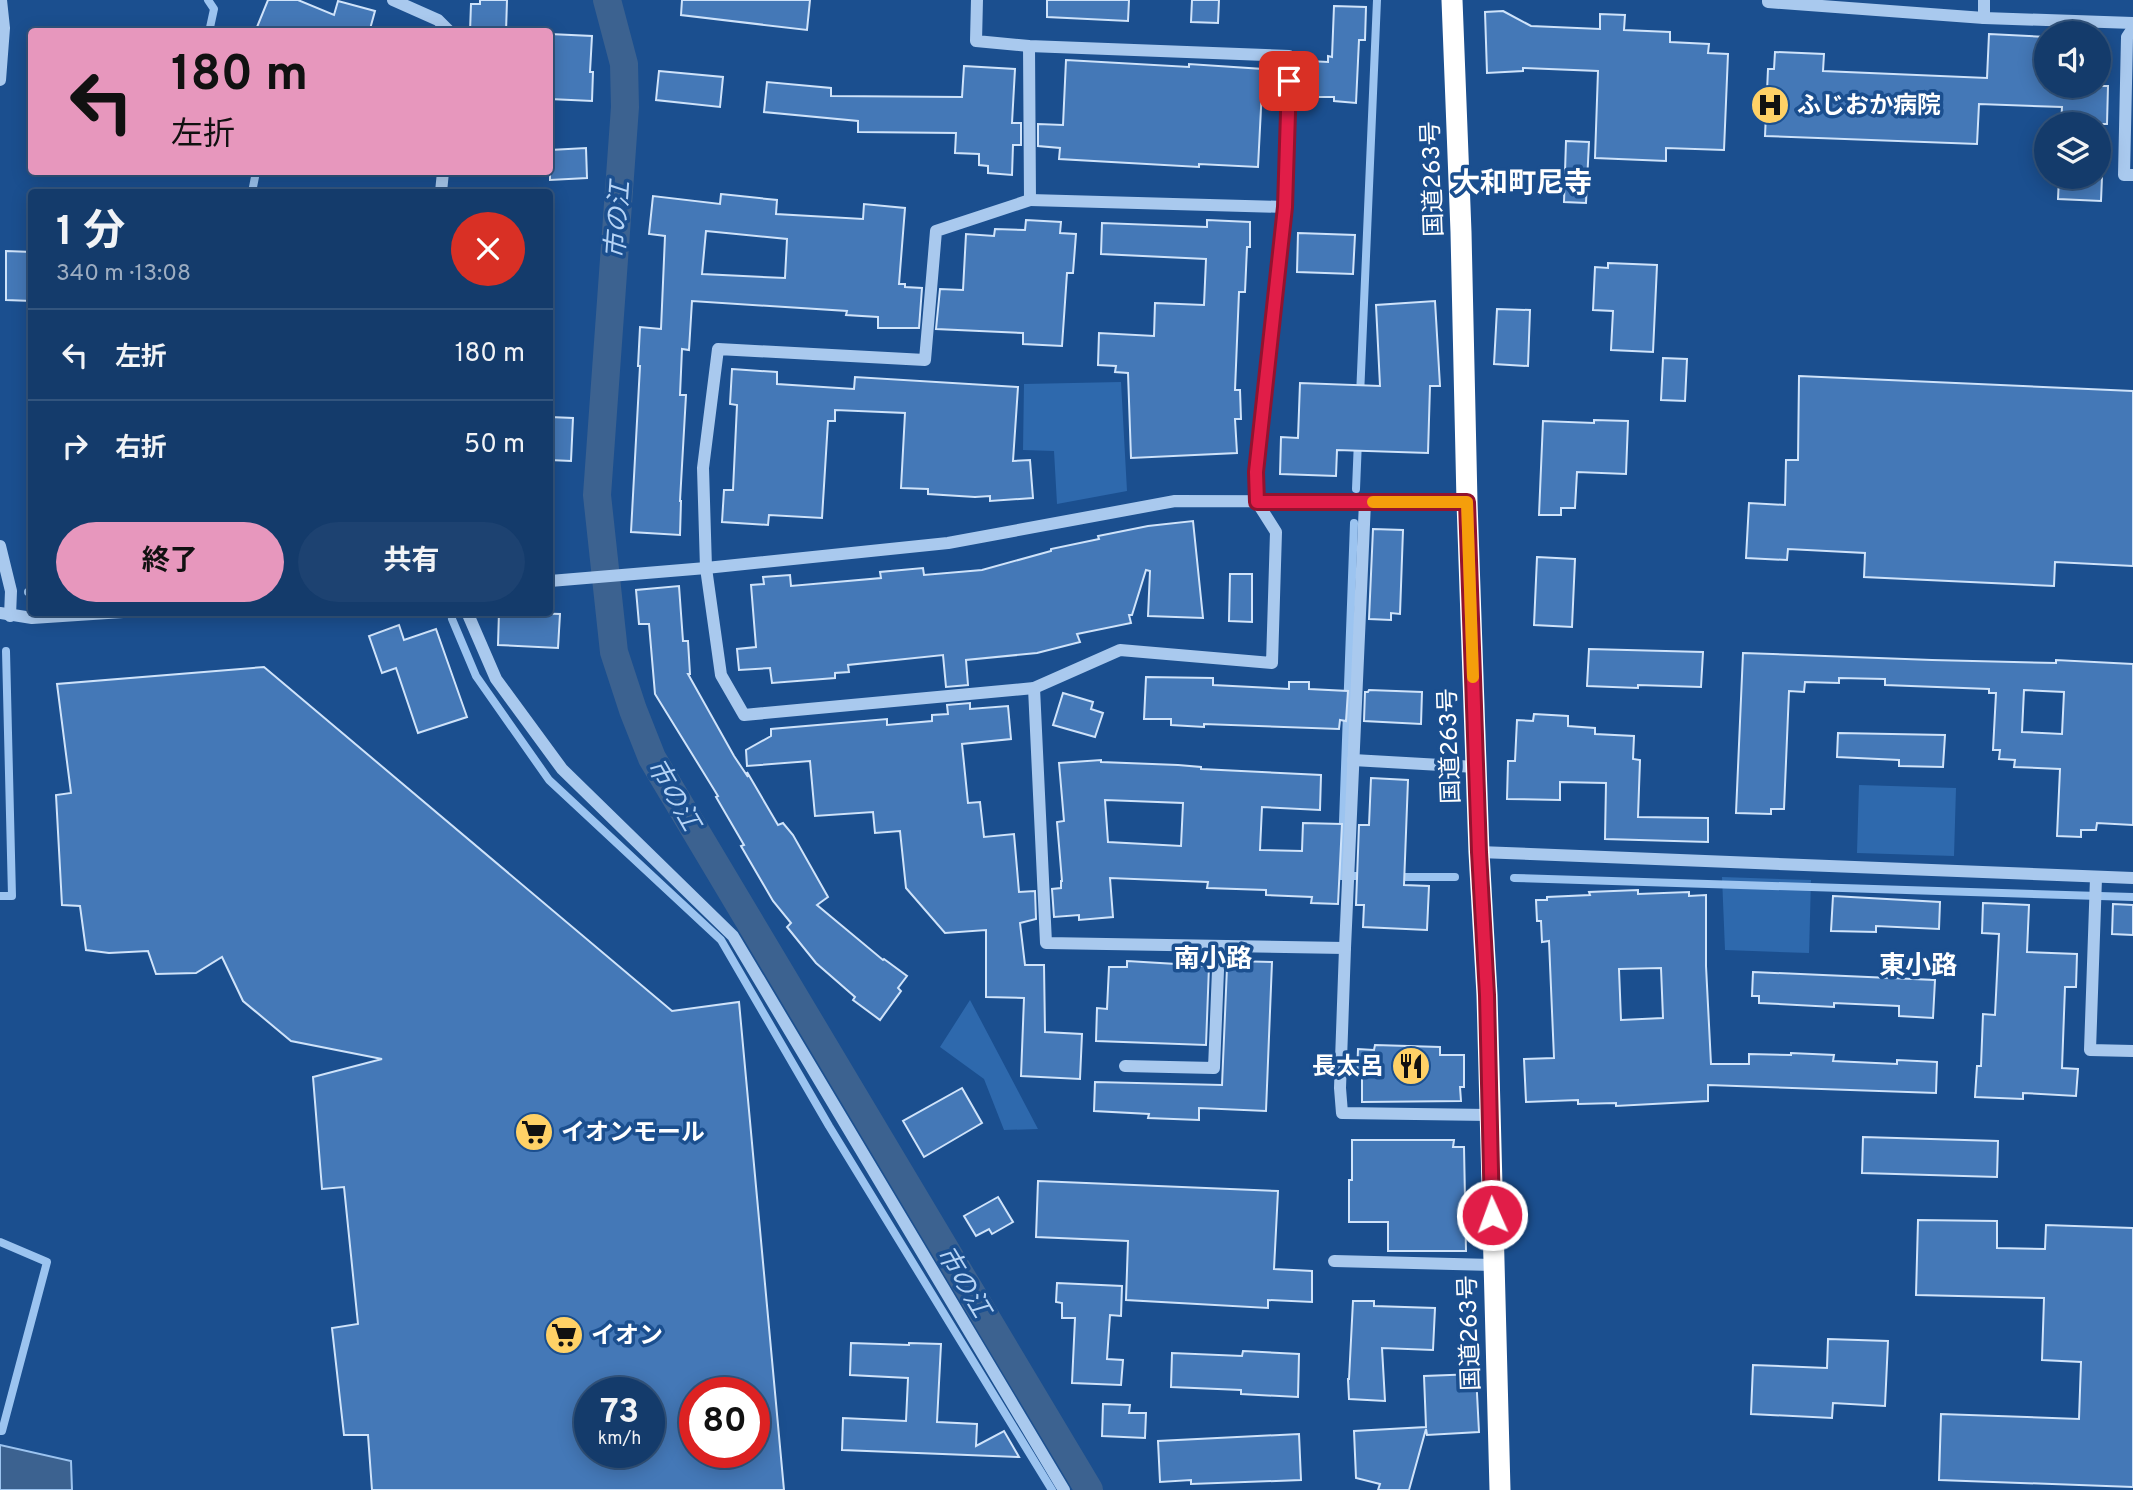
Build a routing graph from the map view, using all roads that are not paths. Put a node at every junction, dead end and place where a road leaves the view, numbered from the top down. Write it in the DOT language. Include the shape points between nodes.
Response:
graph roads {
  1 [pos="1,0"];
  2 [pos="393,0"];
  3 [pos="976,0"];
  4 [pos="1452,0"];
  5 [pos="1768,0"];
  6 [pos="1984,0"];
  7 [pos="1984,18"];
  8 [pos="2133,25"];
  9 [pos="446,28"];
  10 [pos="1029,46"];
  11 [pos="0,79"];
  12 [pos="2133,175"];
  13 [pos="1030,200"];
  14 [pos="1285,207"];
  15 [pos="1257,502"];
  16 [pos="1365,502"];
  17 [pos="1467,502"];
  18 [pos="0,546"];
  19 [pos="706,568"];
  20 [pos="553,581"];
  21 [pos="5,615"];
  22 [pos="62,616"];
  23 [pos="469,616"];
  24 [pos="1034,688"];
  25 [pos="1353,760"];
  26 [pos="1476,767"];
  27 [pos="1479,852"];
  28 [pos="2133,878"];
  29 [pos="2096,883"];
  30 [pos="1219,946"];
  31 [pos="1345,948"];
  32 [pos="2133,1051"];
  33 [pos="1125,1066"];
  34 [pos="1489,1115"];
  35 [pos="1334,1261"];
  36 [pos="1493,1265"];
  37 [pos="1064,1490"];
  38 [pos="1500,1490"];
  1 -- 11 [label="street"];
  2 -- 9 [label="street"];
  3 -- 10 [label="street" via="976,41"];
  4 -- 17 [label="highway, 国道263号"];
  5 -- 7 [label="street"];
  6 -- 7 [label="street"];
  7 -- 8 [label="street"];
  8 -- 12 [label="street" via="2127,37 2124,175"];
  10 -- 13 [label="street"];
  10 -- 14 [label="street" via="1289,56"];
  13 -- 14 [label="street"];
  13 -- 19 [label="street" via="936,231 925,360 718,349 703,468"];
  14 -- 15 [label="street" via="1256,472"];
  15 -- 16 [label="street"];
  15 -- 19 [label="street" via="1175,500 948,543"];
  15 -- 24 [label="street" via="1276,532 1272,663 1120,650"];
  16 -- 17 [label="street"];
  16 -- 25 [label="street"];
  17 -- 26 [label="highway, 国道263号"];
  18 -- 21 [label="street" via="11,591"];
  19 -- 20 [label="street"];
  19 -- 24 [label="street" via="721,675 744,715"];
  21 -- 22 [label="street"];
  23 -- 37 [label="street" via="496,679 562,768 733,936"];
  24 -- 30 [label="street" via="1046,943"];
  25 -- 26 [label="street"];
  25 -- 31 [label="street"];
  26 -- 27 [label="highway, 国道263号"];
  27 -- 29 [label="street"];
  27 -- 34 [label="highway, 国道263号"];
  28 -- 29 [label="street"];
  29 -- 32 [label="street" via="2090,1050"];
  30 -- 31 [label="street"];
  30 -- 33 [label="street" via="1214,1068"];
  31 -- 34 [label="street" via="1342,1113"];
  34 -- 36 [label="highway, 国道263号"];
  35 -- 36 [label="street"];
  36 -- 38 [label="highway, 国道263号"];
}
